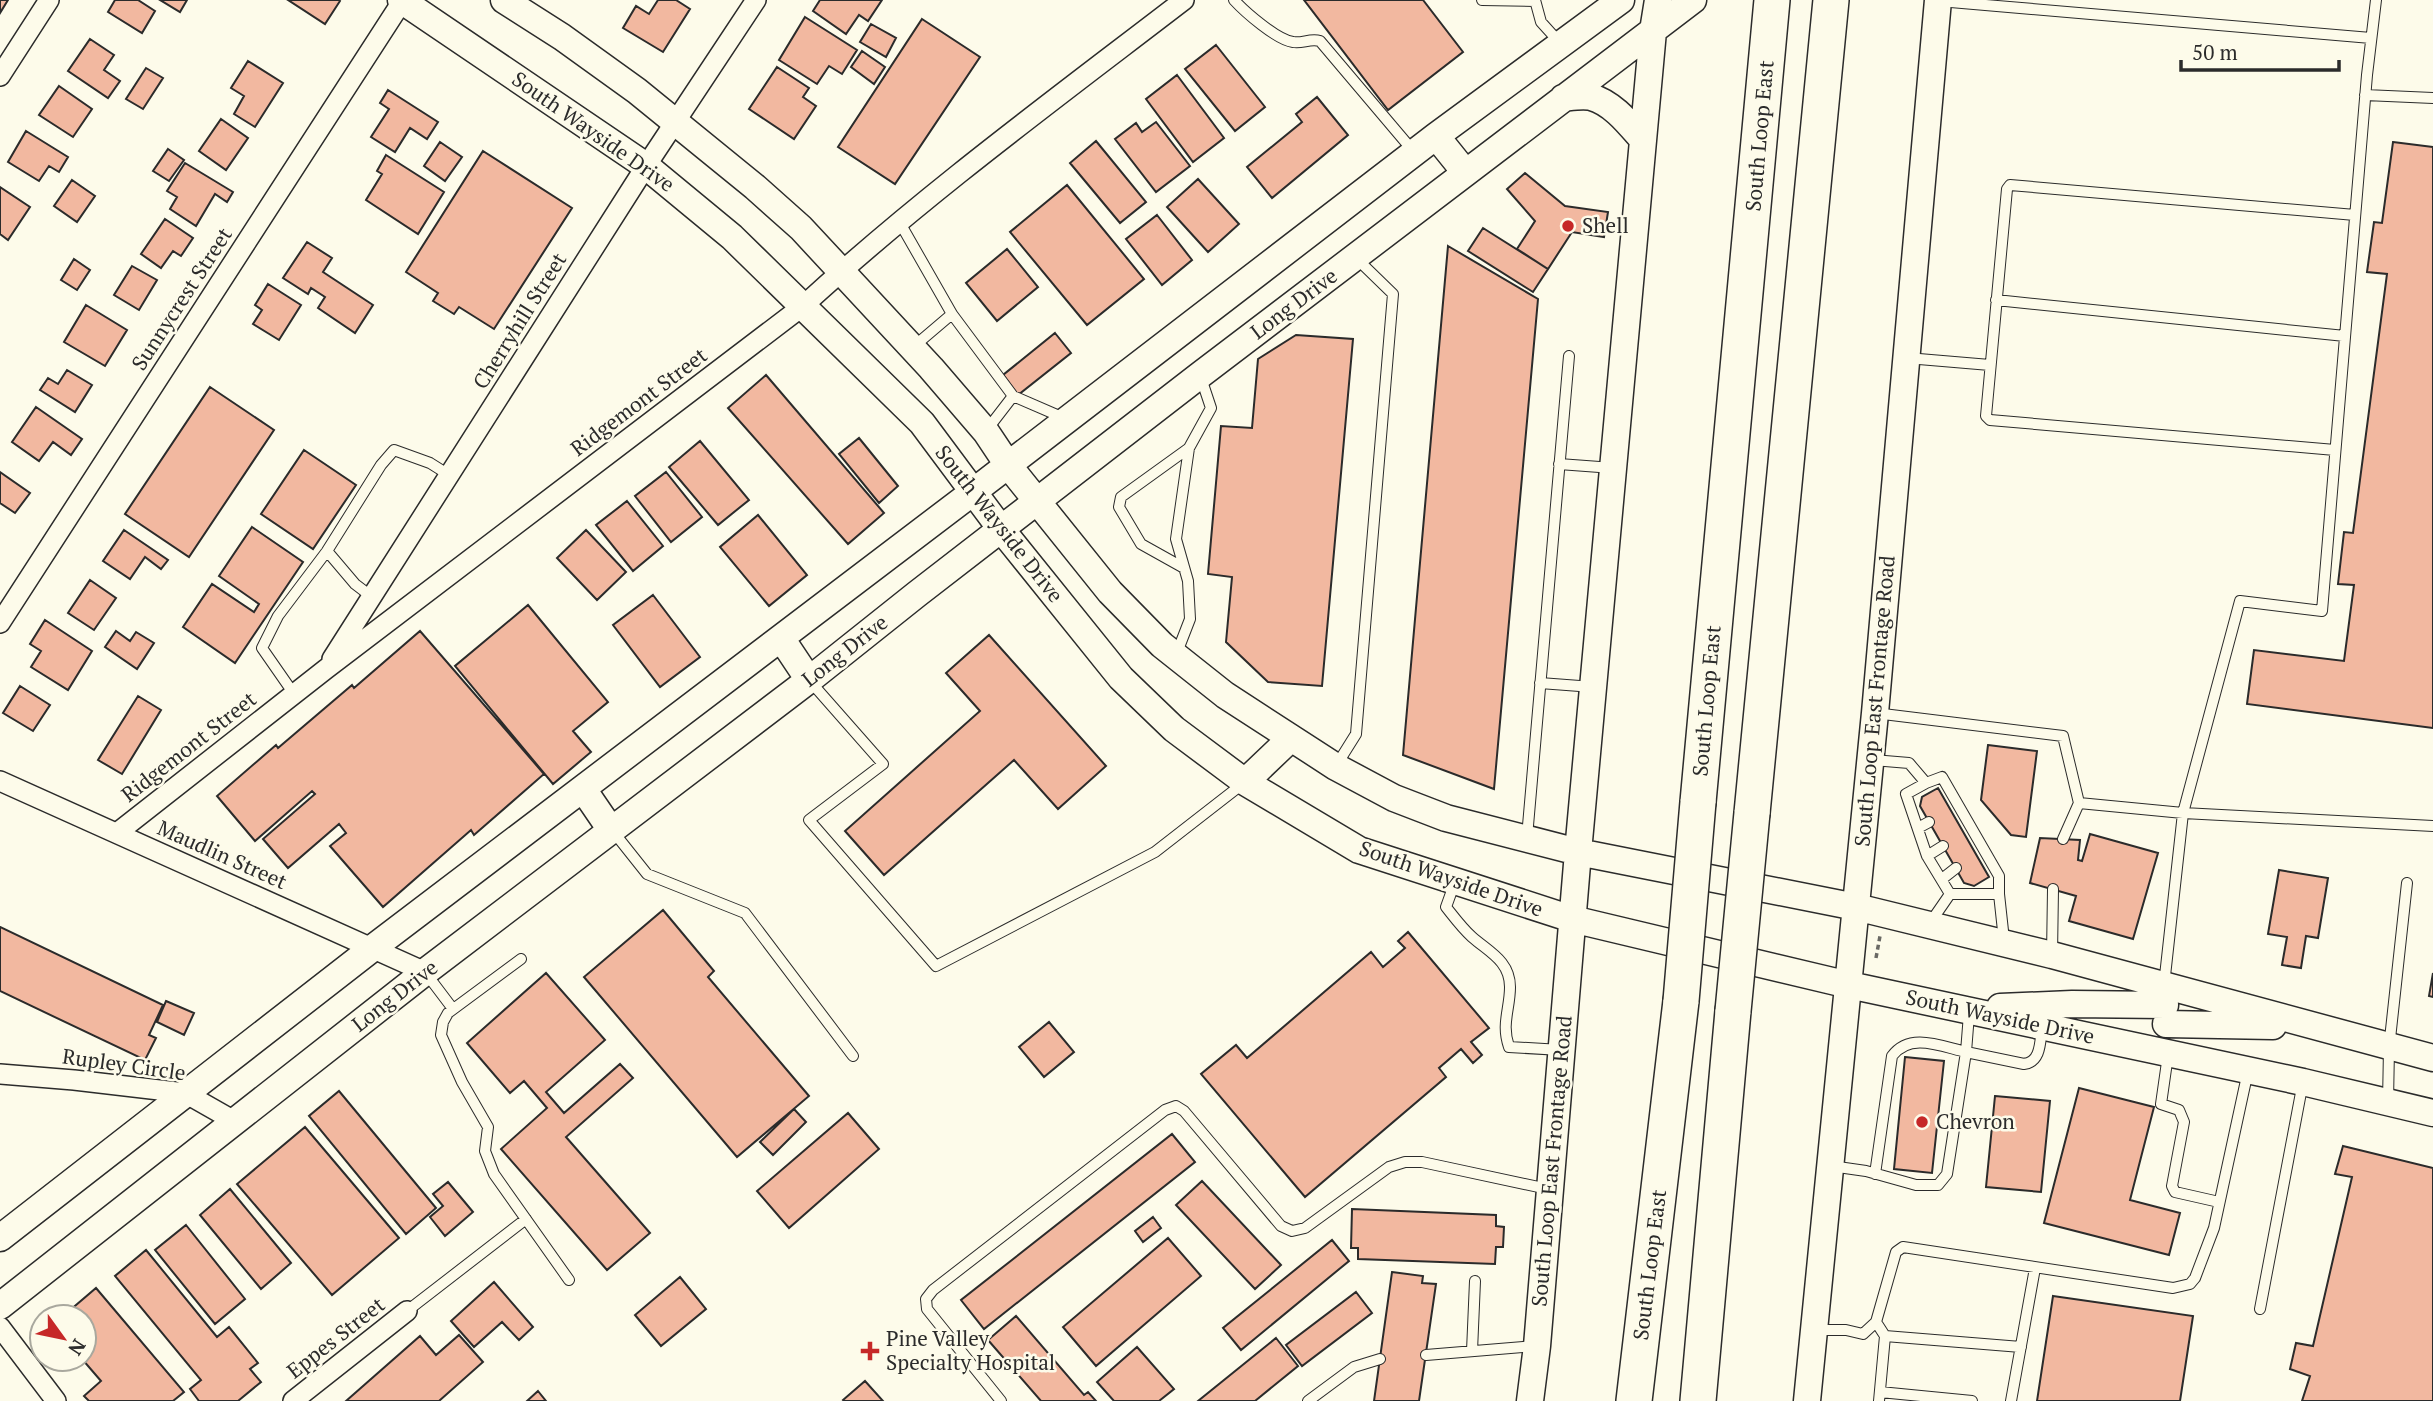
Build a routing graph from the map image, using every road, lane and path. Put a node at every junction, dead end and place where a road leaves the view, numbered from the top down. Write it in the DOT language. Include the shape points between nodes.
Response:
graph roads {
  1 [pos="49,0"];
  2 [pos="402,0"];
  3 [pos="504,0"];
  4 [pos="756,0"];
  5 [pos="1184,0"];
  6 [pos="1234,0"];
  7 [pos="1482,0"];
  8 [pos="1621,0"];
  9 [pos="1658,0"];
  10 [pos="1693,0"];
  11 [pos="1831,0"];
  12 [pos="2376,0"];
  13 [pos="1535,1"];
  14 [pos="1938,1"];
  15 [pos="1771,15"];
  16 [pos="1653,31"];
  17 [pos="2371,38"];
  18 [pos="1561,44"];
  19 [pos="0,76"];
  20 [pos="2365,95"];
  21 [pos="1563,98"];
  22 [pos="2433,98"];
  23 [pos="675,124"];
  24 [pos="1436,136"];
  25 [pos="1643,140"];
  26 [pos="1415,152"];
  27 [pos="646,166"];
  28 [pos="1465,172"];
  29 [pos="2355,215"];
  30 [pos="900,223"];
  31 [pos="1355,258"];
  32 [pos="841,271"];
  33 [pos="1996,300"];
  34 [pos="803,306"];
  35 [pos="1207,312"];
  36 [pos="952,314"];
  37 [pos="2345,336"];
  38 [pos="912,348"];
  39 [pos="1236,348"];
  40 [pos="1569,356"];
  41 [pos="1905,358"];
  42 [pos="1990,365"];
  43 [pos="1200,375"];
  44 [pos="1013,396"];
  45 [pos="1067,419"];
  46 [pos="986,432"];
  47 [pos="1189,448"];
  48 [pos="2336,450"];
  49 [pos="1559,464"];
  50 [pos="1009,465"];
  51 [pos="1613,468"];
  52 [pos="449,475"];
  53 [pos="973,492"];
  54 [pos="1039,500"];
  55 [pos="1001,529"];
  56 [pos="327,551"];
  57 [pos="1184,568"];
  58 [pos="372,597"];
  59 [pos="0,622"];
  60 [pos="781,638"];
  61 [pos="1176,656"];
  62 [pos="326,669"];
  63 [pos="809,680"];
  64 [pos="1540,683"];
  65 [pos="1593,687"];
  66 [pos="295,694"];
  67 [pos="1875,713"];
  68 [pos="1290,739"];
  69 [pos="1870,760"];
  70 [pos="1336,767"];
  71 [pos="0,781"];
  72 [pos="1245,782"];
  73 [pos="1926,783"];
  74 [pos="583,789"];
  75 [pos="2079,803"];
  76 [pos="2183,813"];
  77 [pos="1929,822"];
  78 [pos="2433,826"];
  79 [pos="1918,828"];
  80 [pos="611,830"];
  81 [pos="117,833"];
  82 [pos="1527,838"];
  83 [pos="2063,839"];
  84 [pos="1943,846"];
  85 [pos="1578,852"];
  86 [pos="1927,856"];
  87 [pos="1956,868"];
  88 [pos="1942,879"];
  89 [pos="1456,882"];
  90 [pos="2407,883"];
  91 [pos="2053,889"];
  92 [pos="1950,894"];
  93 [pos="1999,894"];
  94 [pos="1856,907"];
  95 [pos="1572,919"];
  96 [pos="1929,925"];
  97 [pos="1880,936"];
  98 [pos="2004,944"];
  99 [pos="374,947"];
  100 [pos="2052,955"];
  101 [pos="521,960"];
  102 [pos="1876,961"];
  103 [pos="425,971"];
  104 [pos="1849,985"];
  105 [pos="2165,1005"];
  106 [pos="453,1009"];
  107 [pos="1965,1010"];
  108 [pos="2043,1026"];
  109 [pos="2317,1028"];
  110 [pos="2389,1048"];
  111 [pos="1561,1050"];
  112 [pos="1966,1052"];
  113 [pos="2169,1053"];
  114 [pos="853,1056"];
  115 [pos="2433,1058"];
  116 [pos="2248,1070"];
  117 [pos="0,1074"];
  118 [pos="2303,1082"];
  119 [pos="184,1093"];
  120 [pos="2388,1102"];
  121 [pos="2433,1113"];
  122 [pos="236,1122"];
  123 [pos="1830,1166"];
  124 [pos="1875,1174"];
  125 [pos="1548,1189"];
  126 [pos="2220,1202"];
  127 [pos="526,1219"];
  128 [pos="0,1238"];
  129 [pos="2035,1268"];
  130 [pos="569,1280"];
  131 [pos="1475,1281"];
  132 [pos="0,1306"];
  133 [pos="2260,1309"];
  134 [pos="407,1311"];
  135 [pos="1876,1322"];
  136 [pos="0,1327"];
  137 [pos="1814,1330"];
  138 [pos="1885,1336"];
  139 [pos="1537,1346"];
  140 [pos="2021,1347"];
  141 [pos="1472,1352"];
  142 [pos="1426,1355"];
  143 [pos="1380,1359"];
  144 [pos="1880,1397"];
  145 [pos="1526,1400"];
  146 [pos="56,1401"];
  147 [pos="293,1401"];
  148 [pos="1001,1401"];
  149 [pos="1308,1401"];
  150 [pos="1634,1401"];
  151 [pos="1698,1401"];
  152 [pos="1807,1401"];
  153 [pos="1972,1401"];
  154 [pos="2011,1401"];
  1 -- 19 [label="street"];
  2 -- 27 [label="main road, South Wayside Drive"];
  2 -- 59 [label="street, Sunnycrest Street"];
  3 -- 23 [label="main road, South Wayside Drive" via="562,37"];
  4 -- 23 [label="street, Cherryhill Street"];
  5 -- 30 [label="street, Ridgemont Street"];
  6 -- 26 [label="lane" via="1294,43 1320,41"];
  7 -- 13 [label="lane"];
  8 -- 18 [label="main road"];
  9 -- 16 [label="main road, South Loop East Frontage Road"];
  10 -- 16 [label="main road, Long Drive"];
  11 -- 151 [label="highway, bridge"];
  12 -- 17 [label="lane"];
  13 -- 18 [label="lane" via="1541,22"];
  14 -- 17 [label="lane"];
  14 -- 41 [label="main road, South Loop East Frontage Road"];
  15 -- 150 [label="highway, South Loop East, bridge" via="1681,1001"];
  16 -- 21 [label="main road, Long Drive"];
  16 -- 25 [label="main road, South Loop East Frontage Road"];
  17 -- 20 [label="lane"];
  18 -- 24 [label="main road"];
  20 -- 22 [label="lane"];
  20 -- 29 [label="lane"];
  21 -- 25 [label="main road" via="1590,96 1627,121"];
  21 -- 28 [label="main road, Long Drive"];
  23 -- 27 [label="street, Cherryhill Street"];
  23 -- 32 [label="main road, South Wayside Drive" via="755,187"];
  24 -- 26 [label="main road"];
  24 -- 28 [label="main road"];
  25 -- 51 [label="main road, South Loop East Frontage Road"];
  26 -- 35 [label="main road"];
  27 -- 34 [label="main road, South Wayside Drive" via="732,237"];
  27 -- 52 [label="street, Cherryhill Street"];
  28 -- 31 [label="main road, Long Drive"];
  29 -- 33 [label="lane" via="2010,185"];
  29 -- 37 [label="lane"];
  30 -- 32 [label="street, Ridgemont Street"];
  30 -- 36 [label="lane"];
  31 -- 39 [label="main road, Long Drive"];
  31 -- 70 [label="lane" via="1393,294 1356,734"];
  32 -- 34 [label="street, Ridgemont Street"];
  32 -- 38 [label="main road, South Wayside Drive"];
  33 -- 37 [label="lane"];
  33 -- 42 [label="lane"];
  34 -- 53 [label="main road, South Wayside Drive" via="922,424"];
  34 -- 62 [label="street, Ridgemont Street"];
  35 -- 39 [label="main road"];
  35 -- 45 [label="main road"];
  36 -- 38 [label="lane"];
  36 -- 44 [label="lane"];
  37 -- 48 [label="lane"];
  38 -- 46 [label="main road, South Wayside Drive"];
  39 -- 43 [label="main road, Long Drive"];
  40 -- 49 [label="lane"];
  41 -- 42 [label="lane"];
  41 -- 67 [label="main road, South Loop East Frontage Road"];
  42 -- 48 [label="lane" via="1986,416 1990,420"];
  43 -- 47 [label="lane" via="1211,408"];
  43 -- 54 [label="main road, Long Drive"];
  44 -- 45 [label="lane"];
  44 -- 46 [label="lane"];
  45 -- 50 [label="main road"];
  46 -- 50 [label="main road, South Wayside Drive"];
  47 -- 57 [label="lane" via="1176,539"];
  47 -- 57 [label="lane" via="1121,497 1119,507 1141,544"];
  48 -- 76 [label="lane" via="2322,611 2240,601"];
  49 -- 51 [label="lane"];
  49 -- 64 [label="lane"];
  50 -- 53 [label="main road"];
  50 -- 54 [label="main road, South Wayside Drive"];
  51 -- 65 [label="main road, South Loop East Frontage Road"];
  52 -- 56 [label="lane" via="394,450"];
  52 -- 58 [label="street, Cherryhill Street"];
  53 -- 55 [label="main road, South Wayside Drive"];
  53 -- 60 [label="main road"];
  54 -- 55 [label="main road, Long Drive"];
  54 -- 61 [label="main road, South Wayside Drive" via="1110,592"];
  55 -- 63 [label="main road, Long Drive"];
  55 -- 72 [label="main road, South Wayside Drive" via="1121,678 1174,729"];
  56 -- 58 [label="lane"];
  56 -- 66 [label="lane" via="278,616 262,648"];
  57 -- 61 [label="lane" via="1190,619"];
  58 -- 62 [label="street, Cherryhill Street"];
  60 -- 63 [label="main road"];
  60 -- 74 [label="main road"];
  61 -- 68 [label="main road, South Wayside Drive"];
  62 -- 66 [label="street, Ridgemont Street"];
  63 -- 72 [label="lane" via="883,764 809,820 936,966 1155,852"];
  63 -- 80 [label="main road, Long Drive"];
  64 -- 65 [label="lane"];
  64 -- 82 [label="lane"];
  65 -- 85 [label="main road, South Loop East Frontage Road"];
  66 -- 81 [label="street, Ridgemont Street"];
  67 -- 69 [label="main road, South Loop East Frontage Road"];
  67 -- 75 [label="lane" via="2063,736"];
  68 -- 70 [label="main road, South Wayside Drive"];
  68 -- 72 [label="main road"];
  69 -- 73 [label="lane" via="1909,763"];
  69 -- 94 [label="main road, South Loop East Frontage Road"];
  70 -- 82 [label="main road, South Wayside Drive" via="1394,798 1446,818"];
  71 -- 81 [label="street, Maudlin Street"];
  72 -- 89 [label="main road, South Wayside Drive" via="1359,850"];
  73 -- 79 [label="lane" via="1906,794"];
  73 -- 93 [label="lane" via="1941,777 1980,854 1999,876"];
  74 -- 80 [label="main road"];
  74 -- 99 [label="main road"];
  75 -- 76 [label="lane"];
  75 -- 83 [label="lane"];
  76 -- 78 [label="lane"];
  76 -- 105 [label="lane"];
  77 -- 79 [label="lane"];
  79 -- 86 [label="lane"];
  80 -- 103 [label="main road, Long Drive"];
  80 -- 114 [label="lane" via="647,874 745,913"];
  81 -- 99 [label="street, Maudlin Street"];
  82 -- 85 [label="main road, South Wayside Drive"];
  84 -- 86 [label="lane"];
  85 -- 94 [label="main road, South Wayside Drive"];
  85 -- 95 [label="main road, South Loop East Frontage Road"];
  86 -- 88 [label="lane"];
  87 -- 88 [label="lane"];
  88 -- 92 [label="lane"];
  89 -- 95 [label="main road, South Wayside Drive"];
  89 -- 111 [label="lane" via="1446,907 1509,971 1504,1032 1509,1047"];
  90 -- 110 [label="lane"];
  91 -- 100 [label="lane"];
  92 -- 93 [label="lane"];
  92 -- 96 [label="lane"];
  93 -- 98 [label="lane"];
  94 -- 96 [label="main road, South Wayside Drive"];
  94 -- 104 [label="main road, South Loop East Frontage Road"];
  95 -- 104 [label="main road, South Wayside Drive"];
  95 -- 111 [label="main road, South Loop East Frontage Road"];
  96 -- 98 [label="main road, South Wayside Drive"];
  97 -- 102 [label="path"];
  98 -- 100 [label="main road, South Wayside Drive"];
  99 -- 103 [label="street, Maudlin Street"];
  99 -- 119 [label="main road"];
  100 -- 105 [label="main road, South Wayside Drive"];
  101 -- 106 [label="lane"];
  103 -- 106 [label="lane"];
  103 -- 122 [label="main road, Long Drive"];
  104 -- 107 [label="main road, South Wayside Drive"];
  104 -- 123 [label="main road, South Loop East Frontage Road"];
  105 -- 107 [label="main road"];
  105 -- 109 [label="main road, South Wayside Drive"];
  105 -- 109 [label="main road"];
  105 -- 113 [label="main road"];
  106 -- 127 [label="lane" via="443,1021 441,1035 488,1127 485,1151 494,1174"];
  107 -- 108 [label="main road, South Wayside Drive"];
  107 -- 112 [label="lane"];
  108 -- 112 [label="lane" via="2031,1064"];
  108 -- 113 [label="main road, South Wayside Drive"];
  109 -- 110 [label="main road, South Wayside Drive"];
  110 -- 115 [label="main road, South Wayside Drive"];
  110 -- 120 [label="lane"];
  111 -- 125 [label="main road, South Loop East Frontage Road"];
  112 -- 124 [label="lane" via="1919,1042 1898,1047 1889,1070"];
  112 -- 124 [label="lane" via="1943,1181 1916,1185"];
  113 -- 116 [label="main road, South Wayside Drive"];
  113 -- 126 [label="lane" via="2161,1104 2179,1110 2184,1122 2172,1186 2175,1192"];
  116 -- 118 [label="main road, South Wayside Drive"];
  116 -- 126 [label="lane"];
  117 -- 119 [label="street, Rupley Circle"];
  118 -- 120 [label="main road, South Wayside Drive"];
  118 -- 133 [label="lane"];
  119 -- 122 [label="street, Rupley Circle"];
  119 -- 128 [label="main road"];
  120 -- 121 [label="main road, South Wayside Drive"];
  122 -- 132 [label="main road, Long Drive"];
  123 -- 124 [label="lane"];
  123 -- 137 [label="main road, South Loop East Frontage Road"];
  125 -- 139 [label="main road, South Loop East Frontage Road"];
  125 -- 148 [label="lane" via="1405,1162 1389,1167 1305,1227 1292,1231 1280,1226 1175,1106 926,1299 927,1309"];
  126 -- 129 [label="lane" via="2190,1284 2174,1288"];
  127 -- 130 [label="lane"];
  127 -- 134 [label="lane"];
  129 -- 135 [label="lane" via="1903,1247 1896,1252"];
  129 -- 140 [label="lane"];
  131 -- 141 [label="lane"];
  134 -- 147 [label="street, Eppes Street"];
  135 -- 137 [label="lane" via="1863,1334"];
  135 -- 138 [label="lane"];
  136 -- 146 [label="street"];
  137 -- 152 [label="main road, South Loop East Frontage Road"];
  138 -- 140 [label="lane"];
  138 -- 144 [label="lane"];
  139 -- 141 [label="lane"];
  139 -- 145 [label="main road, South Loop East Frontage Road"];
  140 -- 154 [label="lane"];
  141 -- 142 [label="lane"];
  143 -- 149 [label="lane" via="1354,1367"];
  144 -- 153 [label="lane"];
}
